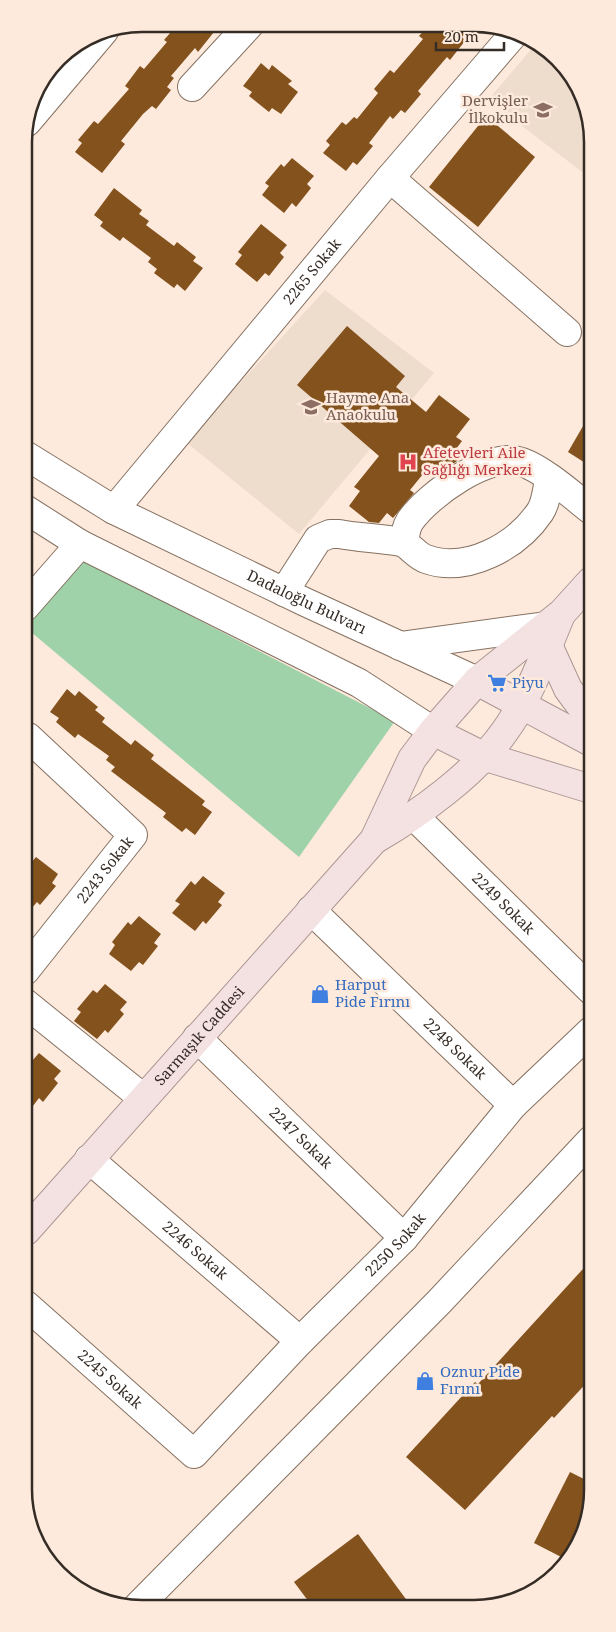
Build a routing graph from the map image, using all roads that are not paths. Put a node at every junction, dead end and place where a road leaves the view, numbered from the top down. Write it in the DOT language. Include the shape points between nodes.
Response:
graph roads {
  1 [pos="237,32"];
  2 [pos="510,38"];
  3 [pos="92,45"];
  4 [pos="192,88"];
  5 [pos="38,109"];
  6 [pos="390,178"];
  7 [pos="567,332"];
  8 [pos="33,460"];
  9 [pos="550,479"];
  10 [pos="584,505"];
  11 [pos="114,510"];
  12 [pos="33,514"];
  13 [pos="404,543"];
  14 [pos="80,544"];
  15 [pos="584,589"];
  16 [pos="284,592"];
  17 [pos="33,598"];
  18 [pos="552,628"];
  19 [pos="400,646"];
  20 [pos="477,681"];
  21 [pos="521,704"];
  22 [pos="584,710"];
  23 [pos="433,731"];
  24 [pos="584,738"];
  25 [pos="33,741"];
  26 [pos="484,756"];
  27 [pos="584,787"];
  28 [pos="414,816"];
  29 [pos="374,840"];
  30 [pos="311,910"];
  31 [pos="32,962"];
  32 [pos="583,983"];
  33 [pos="32,1009"];
  34 [pos="197,1038"];
  35 [pos="583,1039"];
  36 [pos="143,1098"];
  37 [pos="513,1105"];
  38 [pos="583,1149"];
  39 [pos="89,1159"];
  40 [pos="32,1224"];
  41 [pos="404,1238"];
  42 [pos="32,1310"];
  43 [pos="300,1341"];
  44 [pos="194,1454"];
  45 [pos="144,1600"];
  1 -- 4 [label="street"];
  2 -- 6 [label="street, 2265 Sokak"];
  3 -- 5 [label="street"];
  6 -- 7 [label="street"];
  6 -- 11 [label="street, 2265 Sokak"];
  8 -- 11 [label="street, Dadaloğlu Bulvarı"];
  9 -- 10 [label="street"];
  9 -- 13 [label="street" via="522,461 504,459 483,464 420,509 409,522"];
  9 -- 13 [label="street" via="540,512 498,550 477,560 427,560"];
  11 -- 16 [label="street, Dadaloğlu Bulvarı"];
  12 -- 14 [label="street"];
  13 -- 16 [label="street" via="339,534 324,536 318,539"];
  14 -- 17 [label="street"];
  14 -- 23 [label="street" via="359,683"];
  15 -- 18 [label="main road"];
  16 -- 19 [label="street, Dadaloğlu Bulvarı"];
  18 -- 19 [label="street"];
  18 -- 20 [label="main road"];
  18 -- 21 [label="main road"];
  18 -- 22 [label="main road" via="568,689"];
  19 -- 20 [label="street, Dadaloğlu Bulvarı"];
  20 -- 21 [label="main road, Dadaloğlu Bulvarı"];
  20 -- 23 [label="main road"];
  21 -- 24 [label="main road, Dadaloğlu Bulvarı"];
  21 -- 26 [label="main road" via="506,731"];
  23 -- 26 [label="main road"];
  23 -- 29 [label="main road" via="412,759"];
  25 -- 31 [label="street, 2243 Sokak" via="133,835"];
  26 -- 27 [label="main road"];
  26 -- 28 [label="main road"];
  28 -- 29 [label="main road"];
  28 -- 32 [label="street, 2249 Sokak"];
  29 -- 30 [label="main road, Sarmaşık Caddesi"];
  30 -- 34 [label="main road, Sarmaşık Caddesi"];
  30 -- 37 [label="street, 2248 Sokak"];
  33 -- 36 [label="street"];
  34 -- 36 [label="main road, Sarmaşık Caddesi"];
  34 -- 41 [label="street, 2247 Sokak"];
  35 -- 37 [label="street, 2250 Sokak"];
  36 -- 39 [label="main road, Sarmaşık Caddesi"];
  37 -- 41 [label="street, 2250 Sokak"];
  38 -- 45 [label="street" via="439,1302"];
  39 -- 40 [label="main road, Sarmaşık Caddesi"];
  39 -- 43 [label="street, 2246 Sokak"];
  41 -- 43 [label="street, 2250 Sokak"];
  42 -- 44 [label="street, 2245 Sokak"];
  43 -- 44 [label="street, 2250 Sokak"];
}
